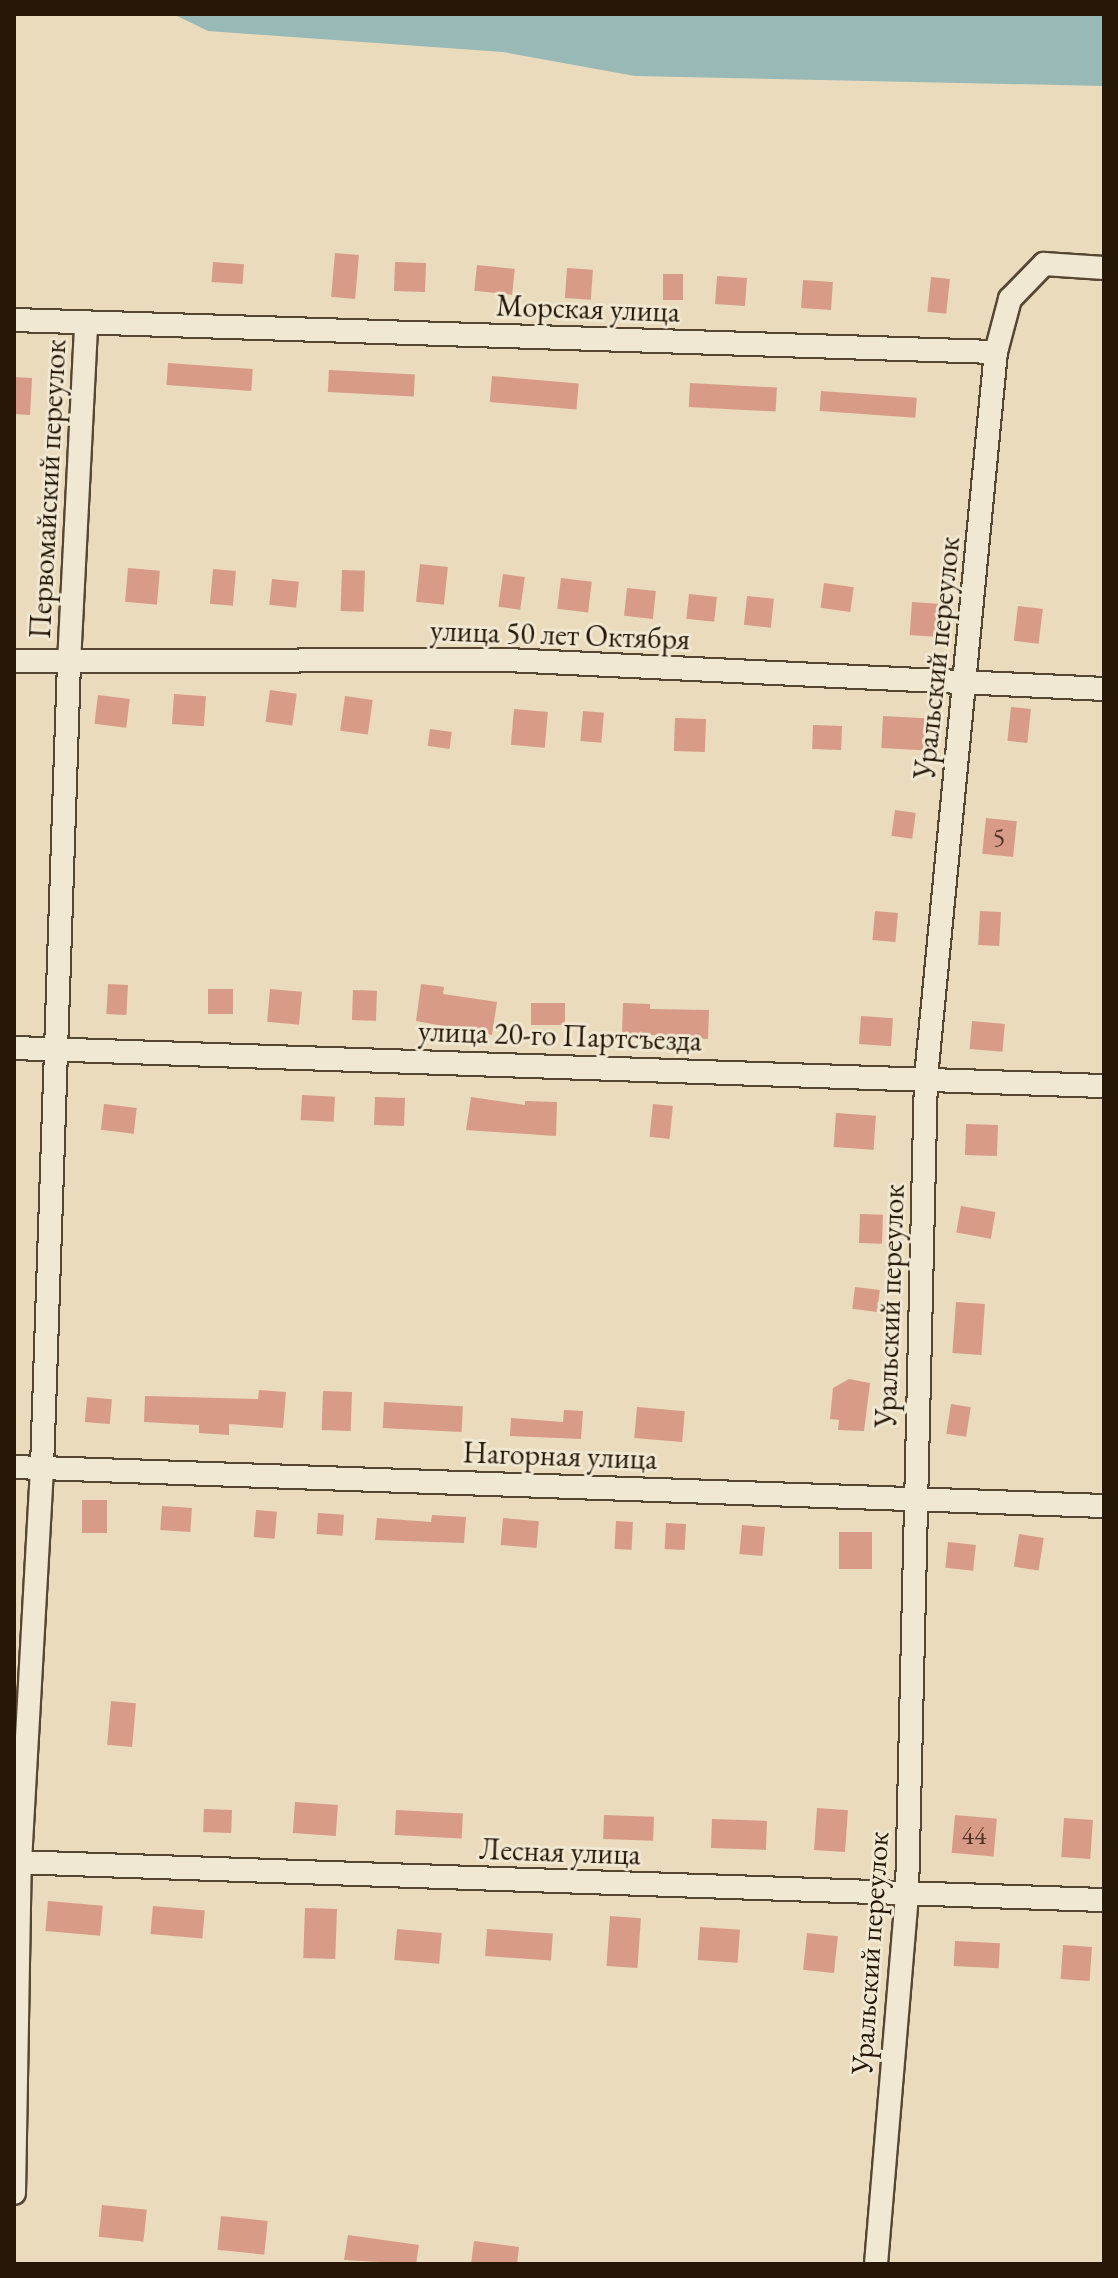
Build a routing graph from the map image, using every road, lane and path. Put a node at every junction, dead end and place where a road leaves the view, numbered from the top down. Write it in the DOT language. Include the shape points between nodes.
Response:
graph roads {
  1 [pos="1104,268"];
  2 [pos="14,320"];
  3 [pos="86,324"];
  4 [pos="996,352"];
  5 [pos="14,661"];
  6 [pos="69,663"];
  7 [pos="964,683"];
  8 [pos="1104,689"];
  9 [pos="14,1048"];
  10 [pos="56,1050"];
  11 [pos="926,1077"];
  12 [pos="1104,1086"];
  13 [pos="14,1467"];
  14 [pos="42,1468"];
  15 [pos="915,1498"];
  16 [pos="1104,1506"];
  17 [pos="17,1862"];
  18 [pos="907,1894"];
  19 [pos="1104,1900"];
  20 [pos="14,2193"];
  21 [pos="876,2264"];
  1 -- 4 [label="street" via="1044,264 1010,299"];
  2 -- 3 [label="street, Морская улица"];
  3 -- 4 [label="street, Морская улица"];
  3 -- 6 [label="street, Первомайский переулок"];
  4 -- 7 [label="street, Уральский переулок"];
  5 -- 6 [label="street, улица 50 лет Октября"];
  6 -- 7 [label="street, улица 50 лет Октября" via="507,660"];
  6 -- 10 [label="street, Первомайский переулок"];
  7 -- 8 [label="street, улица 50 лет Октября"];
  7 -- 11 [label="street, Уральский переулок"];
  9 -- 10 [label="street, улица 20-го Партсъезда"];
  10 -- 11 [label="street, улица 20-го Партсъезда"];
  10 -- 14 [label="street, Первомайский переулок"];
  11 -- 12 [label="street, улица 20-го Партсъезда"];
  11 -- 15 [label="street, Уральский переулок"];
  13 -- 14 [label="street, Нагорная улица"];
  14 -- 15 [label="street, Нагорная улица"];
  14 -- 17 [label="street, Первомайский переулок"];
  15 -- 16 [label="street, Нагорная улица"];
  15 -- 18 [label="street, Уральский переулок"];
  17 -- 18 [label="street, Лесная улица"];
  17 -- 20 [label="street, Первомайский переулок"];
  18 -- 19 [label="street, Лесная улица"];
  18 -- 21 [label="street, Уральский переулок"];
}
